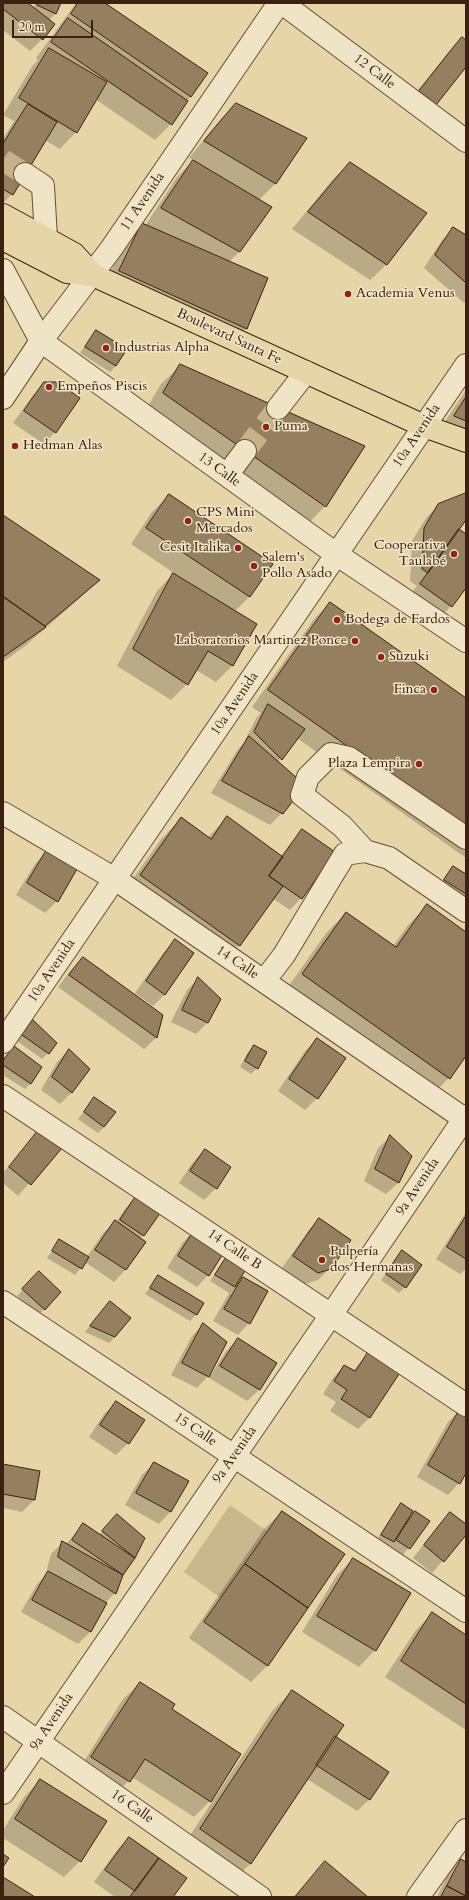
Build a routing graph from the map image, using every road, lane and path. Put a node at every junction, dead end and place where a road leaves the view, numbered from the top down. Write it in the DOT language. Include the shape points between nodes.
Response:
graph roads {
  1 [pos="280,3"];
  2 [pos="466,140"];
  3 [pos="25,174"];
  4 [pos="3,215"];
  5 [pos="46,238"];
  6 [pos="3,239"];
  7 [pos="3,270"];
  8 [pos="93,275"];
  9 [pos="42,341"];
  10 [pos="466,365"];
  11 [pos="306,372"];
  12 [pos="3,398"];
  13 [pos="278,408"];
  14 [pos="424,426"];
  15 [pos="466,441"];
  16 [pos="245,451"];
  17 [pos="227,475"];
  18 [pos="336,554"];
  19 [pos="466,641"];
  20 [pos="3,814"];
  21 [pos="466,838"];
  22 [pos="365,851"];
  23 [pos="114,879"];
  24 [pos="466,911"];
  25 [pos="264,981"];
  26 [pos="3,1042"];
  27 [pos="3,1096"];
  28 [pos="465,1118"];
  29 [pos="3,1302"];
  30 [pos="331,1315"];
  31 [pos="466,1405"];
  32 [pos="234,1456"];
  33 [pos="466,1611"];
  34 [pos="3,1717"];
  35 [pos="38,1742"];
  36 [pos="3,1793"];
  37 [pos="466,1830"];
  38 [pos="260,1897"];
  39 [pos="418,1897"];
  1 -- 2 [label="street, 12 Calle"];
  1 -- 8 [label="street, 11 Avenida"];
  3 -- 5 [label="street" via="44,186"];
  4 -- 5 [label="main road, Boulevard Santa Fe"];
  5 -- 8 [label="main road, Boulevard Santa Fe" via="74,254"];
  6 -- 8 [label="main road" via="67,272"];
  7 -- 9 [label="street, 13 Calle"];
  8 -- 9 [label="street, 11 Avenida"];
  8 -- 11 [label="main road, Boulevard Santa Fe"];
  9 -- 12 [label="street, 11 Avenida"];
  9 -- 17 [label="street, 13 Calle"];
  10 -- 14 [label="street, 10a Avenida"];
  11 -- 13 [label="street"];
  11 -- 14 [label="main road, Boulevard Santa Fe"];
  14 -- 15 [label="main road, Boulevard Santa Fe"];
  14 -- 18 [label="street, 10a Avenida"];
  16 -- 17 [label="street"];
  17 -- 18 [label="street, 13 Calle"];
  18 -- 19 [label="street, 13 Calle"];
  18 -- 23 [label="street, 10a Avenida"];
  20 -- 23 [label="street, 14 Calle"];
  21 -- 22 [label="street" via="349,758 331,754 308,777 302,795 342,826"];
  22 -- 24 [label="street" via="389,858"];
  22 -- 25 [label="street" via="345,854 284,955"];
  23 -- 25 [label="street, 14 Calle"];
  23 -- 26 [label="street, 10a Avenida"];
  25 -- 28 [label="street, 14 Calle"];
  27 -- 30 [label="street, 14 Calle B"];
  28 -- 30 [label="street, 9a Avenida"];
  29 -- 32 [label="street, 15 Calle"];
  30 -- 31 [label="street, 14 Calle B"];
  30 -- 32 [label="street, 9a Avenida"];
  32 -- 33 [label="street, 15 Calle"];
  32 -- 35 [label="street, 9a Avenida"];
  34 -- 35 [label="street, 16 Calle"];
  35 -- 36 [label="street, 9a Avenida"];
  35 -- 38 [label="street, 16 Calle"];
  37 -- 39 [label="street"];
}
